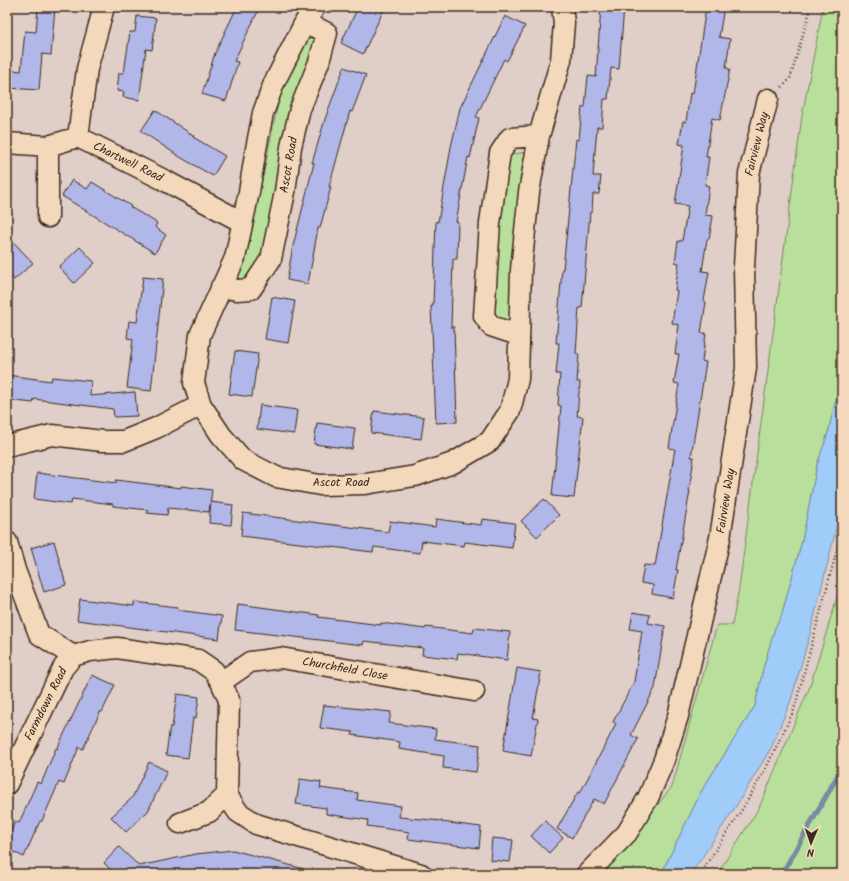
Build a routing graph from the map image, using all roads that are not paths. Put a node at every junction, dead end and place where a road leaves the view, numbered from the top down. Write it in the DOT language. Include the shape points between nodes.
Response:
graph roads {
  1 [pos="104,7"];
  2 [pos="562,7"];
  3 [pos="310,15"];
  4 [pos="768,99"];
  5 [pos="539,136"];
  6 [pos="78,137"];
  7 [pos="7,143"];
  8 [pos="48,146"];
  9 [pos="48,217"];
  10 [pos="242,222"];
  11 [pos="221,287"];
  12 [pos="518,335"];
  13 [pos="201,405"];
  14 [pos="7,446"];
  15 [pos="7,542"];
  16 [pos="73,656"];
  17 [pos="221,682"];
  18 [pos="474,691"];
  19 [pos="7,784"];
  20 [pos="227,795"];
  21 [pos="180,823"];
  22 [pos="421,874"];
  23 [pos="587,874"];
  1 -- 6 [label="street" via="87,69"];
  2 -- 5 [label="street, Ascot Road" via="564,23 561,60"];
  3 -- 10 [label="street, Ascot Road" via="274,83 263,113"];
  3 -- 11 [label="street, Ascot Road" via="327,33 319,62 300,109 271,259 251,289"];
  4 -- 23 [label="street, Fairview Way" via="749,174 744,267 746,368 720,538 678,716 664,760 648,798 627,833"];
  5 -- 12 [label="street, Ascot Road" via="521,262"];
  5 -- 12 [label="street" via="510,138 500,153 490,223 484,316 491,326"];
  6 -- 8 [label="street, Chartwell Road"];
  6 -- 10 [label="street, Chartwell Road"];
  7 -- 8 [label="street, Chartwell Road"];
  8 -- 9 [label="street"];
  10 -- 11 [label="street, Ascot Road" via="235,258"];
  11 -- 13 [label="street, Ascot Road" via="200,335 194,383"];
  12 -- 13 [label="street, Ascot Road" via="518,379 510,411 490,441 453,463 415,476 365,484 320,484 276,477 243,460 221,435"];
  13 -- 14 [label="street" via="124,441 52,435"];
  15 -- 16 [label="street" via="14,570 39,634"];
  16 -- 17 [label="street, Farmdown Road" via="117,648 198,660 214,672"];
  16 -- 19 [label="street, Farmdown Road" via="63,668"];
  17 -- 18 [label="street, Churchfield Close" via="250,662 281,658"];
  17 -- 20 [label="street, Farmdown Road" via="229,700"];
  20 -- 21 [label="street" via="209,812"];
  20 -- 22 [label="street" via="238,812 256,824"];
}
